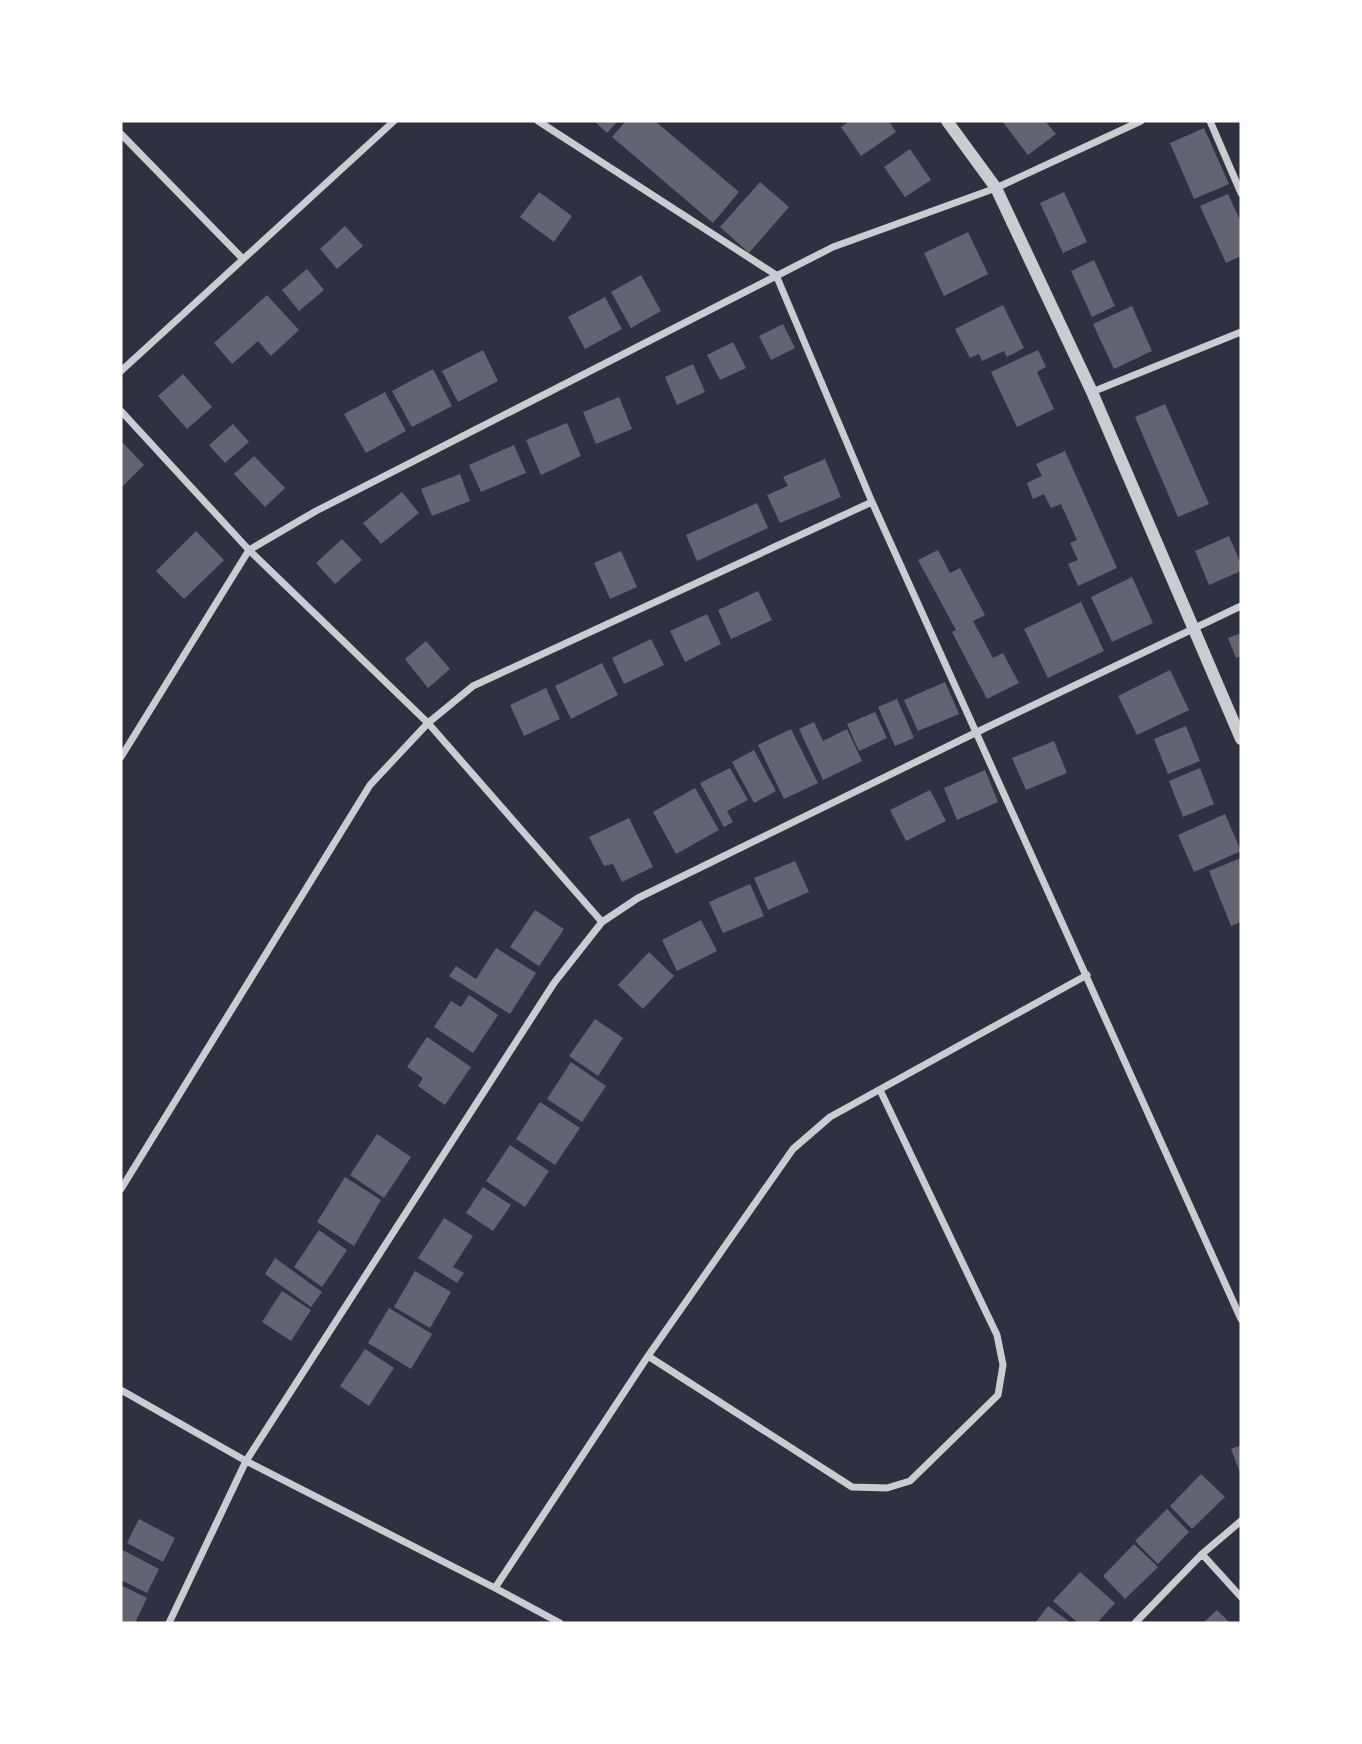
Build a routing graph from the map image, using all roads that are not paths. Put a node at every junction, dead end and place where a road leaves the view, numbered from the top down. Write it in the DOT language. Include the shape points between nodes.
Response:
graph roads {
  1 [pos="394,121"];
  2 [pos="538,121"];
  3 [pos="947,121"];
  4 [pos="1141,121"];
  5 [pos="1210,121"];
  6 [pos="121,134"];
  7 [pos="996,188"];
  8 [pos="1241,193"];
  9 [pos="243,259"];
  10 [pos="776,275"];
  11 [pos="1241,331"];
  12 [pos="121,371"];
  13 [pos="1092,392"];
  14 [pos="121,411"];
  15 [pos="872,502"];
  16 [pos="249,550"];
  17 [pos="1241,606"];
  18 [pos="1194,629"];
  19 [pos="428,723"];
  20 [pos="975,733"];
  21 [pos="1241,739"];
  22 [pos="121,757"];
  23 [pos="602,922"];
  24 [pos="1087,975"];
  25 [pos="880,1090"];
  26 [pos="121,1189"];
  27 [pos="1241,1319"];
  28 [pos="648,1356"];
  29 [pos="121,1390"];
  30 [pos="246,1461"];
  31 [pos="1241,1521"];
  32 [pos="1202,1554"];
  33 [pos="495,1588"];
  34 [pos="1241,1597"];
  35 [pos="169,1623"];
  36 [pos="560,1623"];
  37 [pos="1135,1623"];
  1 -- 9 [label="street"];
  2 -- 10 [label="street"];
  3 -- 7 [label="street"];
  4 -- 7 [label="street"];
  5 -- 8 [label="street"];
  6 -- 9 [label="street"];
  7 -- 10 [label="street" via="833,247"];
  7 -- 13 [label="street"];
  9 -- 12 [label="street"];
  10 -- 15 [label="street"];
  10 -- 16 [label="street" via="316,511"];
  11 -- 13 [label="street"];
  13 -- 18 [label="street"];
  14 -- 16 [label="street"];
  15 -- 19 [label="street" via="473,686"];
  15 -- 20 [label="street"];
  16 -- 19 [label="street"];
  16 -- 22 [label="street"];
  17 -- 18 [label="street"];
  18 -- 20 [label="street"];
  18 -- 21 [label="street"];
  19 -- 23 [label="street"];
  19 -- 26 [label="street" via="370,785"];
  20 -- 23 [label="street" via="638,898"];
  20 -- 24 [label="street"];
  23 -- 30 [label="street" via="554,983"];
  24 -- 25 [label="street"];
  24 -- 27 [label="street"];
  25 -- 28 [label="street" via="830,1117 793,1149"];
  25 -- 28 [label="street" via="997,1335 1003,1365 998,1395 910,1480 887,1488 852,1487"];
  28 -- 33 [label="street"];
  29 -- 30 [label="street"];
  30 -- 33 [label="street"];
  30 -- 35 [label="street"];
  31 -- 32 [label="street"];
  32 -- 34 [label="street"];
  32 -- 37 [label="street"];
  33 -- 36 [label="street"];
}
